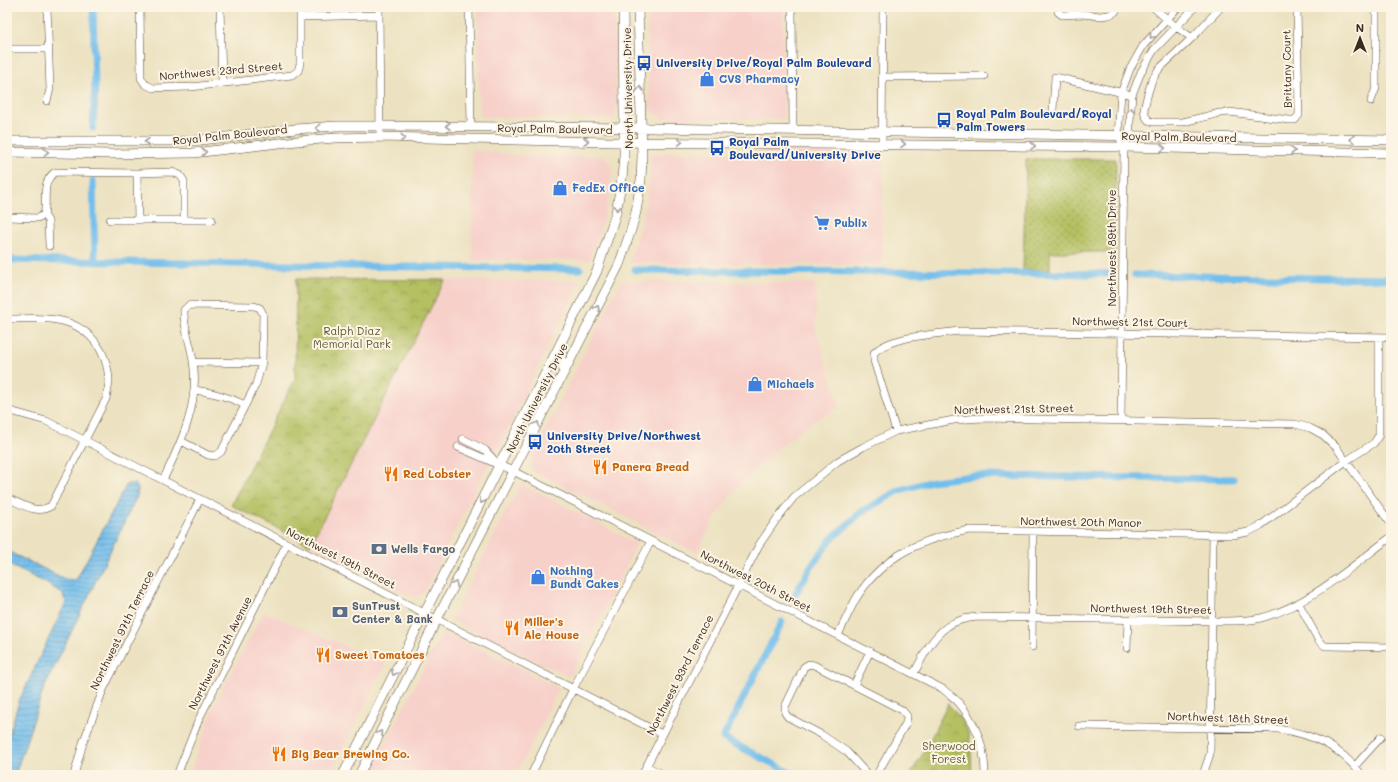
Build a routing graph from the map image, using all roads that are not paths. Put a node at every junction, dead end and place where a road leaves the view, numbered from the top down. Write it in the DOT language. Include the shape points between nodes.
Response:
graph roads {
  1 [pos="47,7"];
  2 [pos="140,7"];
  3 [pos="220,7"];
  4 [pos="300,7"];
  5 [pos="379,7"];
  6 [pos="469,7"];
  7 [pos="623,7"];
  8 [pos="638,7"];
  9 [pos="792,7"];
  10 [pos="883,7"];
  11 [pos="1058,7"];
  12 [pos="1118,7"];
  13 [pos="1153,7"];
  14 [pos="1178,7"];
  15 [pos="1195,7"];
  16 [pos="1221,7"];
  17 [pos="1297,7"];
  18 [pos="1376,7"];
  19 [pos="379,15"];
  20 [pos="300,17"];
  21 [pos="1166,19"];
  22 [pos="1175,26"];
  23 [pos="1192,38"];
  24 [pos="7,49"];
  25 [pos="48,49"];
  26 [pos="984,76"];
  27 [pos="883,78"];
  28 [pos="222,82"];
  29 [pos="1121,93"];
  30 [pos="1132,95"];
  31 [pos="47,101"];
  32 [pos="1371,101"];
  33 [pos="1053,110"];
  34 [pos="380,126"];
  35 [pos="471,126"];
  36 [pos="507,127"];
  37 [pos="624,128"];
  38 [pos="641,128"];
  39 [pos="793,130"];
  40 [pos="882,132"];
  41 [pos="1118,135"];
  42 [pos="1129,135"];
  43 [pos="380,137"];
  44 [pos="483,140"];
  45 [pos="1391,140"];
  46 [pos="7,141"];
  47 [pos="624,142"];
  48 [pos="641,142"];
  49 [pos="882,144"];
  50 [pos="1124,147"];
  51 [pos="7,152"];
  52 [pos="1391,153"];
  53 [pos="137,173"];
  54 [pos="44,215"];
  55 [pos="7,217"];
  56 [pos="110,220"];
  57 [pos="138,220"];
  58 [pos="184,220"];
  59 [pos="212,220"];
  60 [pos="49,246"];
  61 [pos="7,319"];
  62 [pos="1123,333"];
  63 [pos="564,337"];
  64 [pos="1379,337"];
  65 [pos="1391,337"];
  66 [pos="194,362"];
  67 [pos="262,363"];
  68 [pos="565,371"];
  69 [pos="194,390"];
  70 [pos="245,405"];
  71 [pos="7,410"];
  72 [pos="1121,420"];
  73 [pos="896,431"];
  74 [pos="462,439"];
  75 [pos="86,441"];
  76 [pos="181,441"];
  77 [pos="458,447"];
  78 [pos="1346,461"];
  79 [pos="500,466"];
  80 [pos="513,471"];
  81 [pos="163,480"];
  82 [pos="7,498"];
  83 [pos="200,499"];
  84 [pos="1391,524"];
  85 [pos="1033,532"];
  86 [pos="1213,534"];
  87 [pos="1391,537"];
  88 [pos="651,541"];
  89 [pos="287,543"];
  90 [pos="738,585"];
  91 [pos="1299,604"];
  92 [pos="424,613"];
  93 [pos="1032,618"];
  94 [pos="437,619"];
  95 [pos="1128,620"];
  96 [pos="1212,621"];
  97 [pos="838,635"];
  98 [pos="1032,646"];
  99 [pos="1391,647"];
  100 [pos="1127,648"];
  101 [pos="870,651"];
  102 [pos="914,673"];
  103 [pos="854,685"];
  104 [pos="574,689"];
  105 [pos="1079,726"];
  106 [pos="1210,728"];
  107 [pos="662,734"];
  108 [pos="1381,737"];
  109 [pos="646,766"];
  110 [pos="1355,766"];
  111 [pos="345,772"];
  112 [pos="74,775"];
  113 [pos="177,775"];
  114 [pos="359,775"];
  115 [pos="531,775"];
  116 [pos="642,775"];
  117 [pos="664,775"];
  118 [pos="870,775"];
  119 [pos="874,775"];
  120 [pos="985,775"];
  121 [pos="1203,775"];
  122 [pos="1362,775"];
  1 -- 25 [label="street"];
  2 -- 28 [label="street, Northwest 23rd Street" via="141,78 145,84 153,88 191,87"];
  3 -- 28 [label="street"];
  4 -- 20 [label="street"];
  5 -- 19 [label="street"];
  6 -- 35 [label="street"];
  7 -- 37 [label="main road, North University Drive"];
  38 -- 8 [label="main road, North University Drive, one-way"];
  9 -- 39 [label="street"];
  10 -- 27 [label="street"];
  11 -- 12 [label="street" via="1058,12 1062,15 1100,16 1115,12"];
  13 -- 21 [label="street"];
  14 -- 21 [label="street"];
  15 -- 22 [label="street, Northwest 89th Drive"];
  16 -- 23 [label="street, Brittany Court"];
  17 -- 23 [label="street, Brittany Court" via="1299,115 1295,120 1230,112 1183,122 1148,120 1144,109 1152,80 1159,69"];
  18 -- 32 [label="street" via="1376,88"];
  19 -- 20 [label="street"];
  19 -- 34 [label="street"];
  20 -- 28 [label="street, Northwest 23rd Street" via="298,71 292,75"];
  21 -- 22 [label="street"];
  21 -- 29 [label="street, one-way" via="1143,46 1130,69"];
  22 -- 23 [label="street"];
  22 -- 30 [label="street, Northwest 89th Drive" via="1154,50 1141,72"];
  24 -- 25 [label="street"];
  25 -- 31 [label="street" via="50,89"];
  26 -- 27 [label="street"];
  27 -- 40 [label="street"];
  29 -- 30 [label="street"];
  29 -- 33 [label="street" via="1055,78"];
  29 -- 41 [label="street"];
  42 -- 30 [label="street, Northwest 89th Drive, one-way"];
  35 -- 34 [label="main road, Royal Palm Boulevard, one-way"];
  34 -- 43 [label="street"];
  34 -- 46 [label="main road, Royal Palm Boulevard, one-way" via="296,129 192,141"];
  35 -- 36 [label="main road, Royal Palm Boulevard"];
  36 -- 37 [label="main road, Royal Palm Boulevard"];
  36 -- 44 [label="main road"];
  37 -- 38 [label="main road, Royal Palm Boulevard"];
  37 -- 47 [label="main road, North University Drive"];
  38 -- 39 [label="main road, Royal Palm Boulevard"];
  38 -- 48 [label="main road, North University Drive"];
  39 -- 40 [label="main road, Royal Palm Boulevard"];
  40 -- 41 [label="main road, Royal Palm Boulevard"];
  40 -- 49 [label="street"];
  41 -- 42 [label="main road, Royal Palm Boulevard"];
  41 -- 50 [label="street, Northwest 89th Drive"];
  45 -- 42 [label="main road, Royal Palm Boulevard, one-way"];
  42 -- 50 [label="street, Northwest 89th Drive"];
  43 -- 44 [label="main road, Royal Palm Boulevard, one-way"];
  51 -- 43 [label="main road, Royal Palm Boulevard, one-way" via="193,153 298,140"];
  44 -- 47 [label="main road, Royal Palm Boulevard, one-way"];
  47 -- 48 [label="main road, Royal Palm Boulevard"];
  47 -- 63 [label="main road, North University Drive, one-way" via="620,196 611,230 597,271"];
  48 -- 49 [label="main road, Royal Palm Boulevard, one-way"];
  68 -- 48 [label="main road, North University Drive, one-way" via="623,254 631,230 641,180"];
  49 -- 50 [label="main road, Royal Palm Boulevard, one-way"];
  50 -- 52 [label="main road, Royal Palm Boulevard, one-way"];
  50 -- 62 [label="street, Northwest 89th Drive"];
  53 -- 54 [label="street" via="55,172 48,177 46,184"];
  53 -- 57 [label="street"];
  53 -- 58 [label="street" via="172,172 180,175 184,181"];
  54 -- 55 [label="street" via="37,218"];
  54 -- 60 [label="street" via="48,221"];
  56 -- 57 [label="street"];
  57 -- 58 [label="street"];
  58 -- 59 [label="street"];
  61 -- 75 [label="street" via="57,320 79,327 93,338 102,351 107,367 108,388 106,399"];
  62 -- 64 [label="street, Northwest 21st Court"];
  62 -- 72 [label="street, Northwest 89th Drive"];
  62 -- 73 [label="street, Northwest 21st Court" via="960,331 917,336 888,343 874,353 874,361"];
  63 -- 68 [label="main road" via="561,360"];
  63 -- 79 [label="main road, North University Drive"];
  64 -- 65 [label="street, Northwest 21st Court"];
  64 -- 78 [label="street, Northwest 20th Manor" via="1379,435 1374,443"];
  66 -- 67 [label="street"];
  66 -- 67 [label="street" via="184,318 184,310 189,305 260,308 263,314"];
  66 -- 69 [label="street"];
  67 -- 70 [label="street" via="256,384"];
  80 -- 68 [label="main road, North University Drive, one-way"];
  69 -- 70 [label="street" via="216,393"];
  69 -- 76 [label="street" via="190,415"];
  70 -- 76 [label="street" via="221,452 215,456"];
  71 -- 75 [label="street, Northwest 19th Street" via="46,422"];
  72 -- 73 [label="street, Northwest 21st Street" via="981,418 954,420"];
  72 -- 78 [label="street, Northwest 21st Street" via="1295,424 1323,435"];
  73 -- 90 [label="street, Northwest 21st Street" via="838,461 794,497 759,544"];
  74 -- 79 [label="street, Northwest 20th Street" via="485,450"];
  75 -- 81 [label="street, Northwest 19th Street"];
  75 -- 82 [label="street" via="52,506 44,510 33,509"];
  76 -- 81 [label="street"];
  77 -- 79 [label="street, Northwest 20th Street"];
  78 -- 84 [label="street, Northwest 21st Street"];
  78 -- 86 [label="street, Northwest 20th Manor" via="1260,526 1248,532"];
  79 -- 80 [label="street, Northwest 20th Street"];
  79 -- 92 [label="main road, North University Drive, one-way"];
  80 -- 88 [label="street, Northwest 20th Street"];
  94 -- 80 [label="main road, North University Drive, one-way"];
  81 -- 83 [label="street, Northwest 19th Street"];
  83 -- 89 [label="street, Northwest 19th Street"];
  83 -- 112 [label="street, Northwest 97th Terrace" via="103,690"];
  85 -- 86 [label="street, Northwest 20th Manor"];
  85 -- 93 [label="street"];
  85 -- 97 [label="street, Northwest 20th Manor" via="970,530 946,534 906,551 872,577 857,597"];
  86 -- 96 [label="street"];
  87 -- 91 [label="street, Northwest 19th Street"];
  88 -- 90 [label="street, Northwest 20th Street"];
  88 -- 104 [label="street"];
  89 -- 92 [label="street, Northwest 19th Street"];
  89 -- 113 [label="street, Northwest 97th Avenue" via="199,719"];
  90 -- 97 [label="street, Northwest 20th Street"];
  90 -- 107 [label="street, Northwest 93rd Terrace"];
  91 -- 96 [label="street, Northwest 19th Street" via="1261,618"];
  91 -- 99 [label="street" via="1319,641 1325,646"];
  92 -- 94 [label="street, Northwest 19th Street"];
  92 -- 111 [label="main road, North University Drive, one-way"];
  93 -- 95 [label="street, Northwest 19th Street"];
  93 -- 98 [label="street"];
  93 -- 102 [label="street, Northwest 19th Street" via="976,617 959,620 932,640"];
  94 -- 104 [label="street, Northwest 19th Street"];
  114 -- 94 [label="main road, North University Drive, one-way"];
  95 -- 96 [label="street, Northwest 19th Street"];
  95 -- 100 [label="street"];
  96 -- 106 [label="street"];
  97 -- 101 [label="street, Northwest 20th Street"];
  101 -- 102 [label="street, Northwest 20th Street"];
  101 -- 103 [label="street"];
  102 -- 120 [label="street, Northwest 20th Street" via="943,689 959,703 981,740"];
  103 -- 118 [label="street" via="809,664 804,667 785,707 785,713 846,752"];
  103 -- 119 [label="street" via="902,710 907,716 906,723 877,774"];
  104 -- 107 [label="street, Northwest 19th Street"];
  104 -- 115 [label="street"];
  105 -- 106 [label="street, Northwest 18th Street"];
  106 -- 110 [label="street, Northwest 18th Street" via="1278,729 1299,732 1337,750"];
  106 -- 121 [label="street" via="1210,754"];
  107 -- 109 [label="street, Northwest 93rd Terrace"];
  108 -- 110 [label="street"];
  109 -- 116 [label="street, Northwest 93rd Terrace"];
  109 -- 117 [label="street"];
  110 -- 122 [label="street, Northwest 18th Street"];
}
